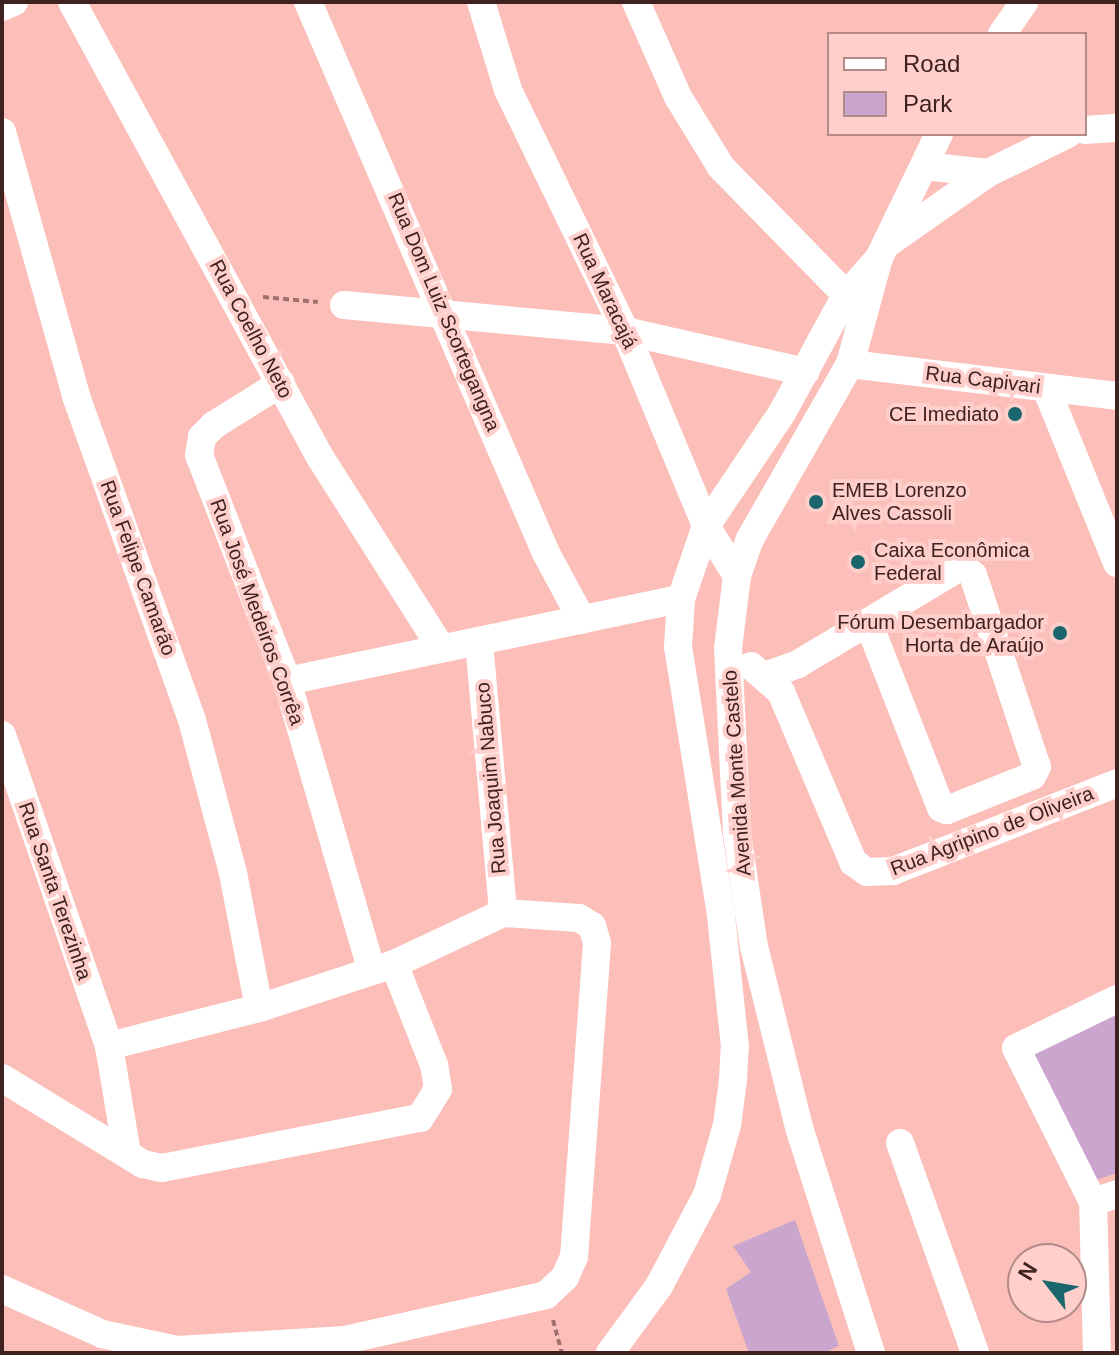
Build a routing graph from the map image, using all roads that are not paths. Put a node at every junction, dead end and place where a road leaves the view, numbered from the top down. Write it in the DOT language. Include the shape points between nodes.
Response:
graph roads {
  1 [pos="14,2"];
  2 [pos="72,2"];
  3 [pos="308,2"];
  4 [pos="481,2"];
  5 [pos="636,2"];
  6 [pos="1024,2"];
  7 [pos="2,7"];
  8 [pos="1003,32"];
  9 [pos="1117,128"];
  10 [pos="1087,130"];
  11 [pos="2,132"];
  12 [pos="938,136"];
  13 [pos="1064,136"];
  14 [pos="924,166"];
  15 [pos="988,173"];
  16 [pos="883,251"];
  17 [pos="845,297"];
  18 [pos="344,305"];
  19 [pos="447,314"];
  20 [pos="867,315"];
  21 [pos="625,331"];
  22 [pos="850,364"];
  23 [pos="805,372"];
  24 [pos="281,383"];
  25 [pos="1046,388"];
  26 [pos="1117,396"];
  27 [pos="706,526"];
  28 [pos="1117,563"];
  29 [pos="737,576"];
  30 [pos="681,599"];
  31 [pos="582,620"];
  32 [pos="868,622"];
  33 [pos="479,642"];
  34 [pos="442,649"];
  35 [pos="728,649"];
  36 [pos="764,676"];
  37 [pos="287,681"];
  38 [pos="2,735"];
  39 [pos="1117,783"];
  40 [pos="708,837"];
  41 [pos="738,840"];
  42 [pos="503,913"];
  43 [pos="721,915"];
  44 [pos="383,968"];
  45 [pos="1117,999"];
  46 [pos="259,1008"];
  47 [pos="109,1046"];
  48 [pos="2,1078"];
  49 [pos="900,1143"];
  50 [pos="127,1154"];
  51 [pos="1105,1198"];
  52 [pos="2,1289"];
  53 [pos="1107,1315"];
  54 [pos="610,1353"];
  55 [pos="871,1353"];
  56 [pos="975,1353"];
  57 [pos="1097,1353"];
  1 -- 7 [label="street"];
  2 -- 24 [label="street, Rua Coelho Neto"];
  3 -- 19 [label="street, Rua Dom Luiz Scortegangna"];
  4 -- 21 [label="street, Rua Maracajá" via="508,90"];
  5 -- 17 [label="street" via="678,97 721,167"];
  6 -- 8 [label="street"];
  9 -- 10 [label="street"];
  11 -- 46 [label="street, Rua Felipe Camarão" via="76,396 192,720 233,873"];
  12 -- 14 [label="street"];
  13 -- 15 [label="street"];
  14 -- 15 [label="street"];
  14 -- 16 [label="street"];
  15 -- 16 [label="street"];
  16 -- 17 [label="street"];
  16 -- 20 [label="street, Avenida Monte Castelo"];
  17 -- 20 [label="street"];
  17 -- 23 [label="street"];
  18 -- 19 [label="street"];
  19 -- 21 [label="street"];
  19 -- 31 [label="street, Rua Dom Luiz Scortegangna" via="546,553"];
  20 -- 22 [label="street, Avenida Monte Castelo"];
  21 -- 23 [label="street"];
  21 -- 27 [label="street, Rua Maracajá"];
  22 -- 25 [label="street, Rua Capivari"];
  22 -- 29 [label="street, Avenida Monte Castelo" via="750,539"];
  23 -- 27 [label="street"];
  24 -- 34 [label="street, Rua Coelho Neto" via="320,457"];
  24 -- 37 [label="street, Rua José Medeiros Corrêa" via="214,425 202,437 199,455"];
  25 -- 26 [label="street, Rua Capivari"];
  25 -- 28 [label="street"];
  27 -- 29 [label="street, Rua Maracajá"];
  27 -- 30 [label="street"];
  29 -- 35 [label="street, Avenida Monte Castelo"];
  30 -- 31 [label="street"];
  30 -- 40 [label="street" via="678,647"];
  31 -- 33 [label="street"];
  32 -- 32 [label="street" via="957,569 973,575 1037,767 1032,776 941,808"];
  32 -- 36 [label="street" via="798,664"];
  33 -- 34 [label="street"];
  33 -- 42 [label="street, Rua Joaquim Nabuco"];
  34 -- 37 [label="street"];
  35 -- 36 [label="street"];
  35 -- 41 [label="street, Avenida Monte Castelo"];
  36 -- 39 [label="street, Rua Agripino de Oliveira" via="781,692 853,862 867,872 893,871"];
  37 -- 44 [label="street, Rua José Medeiros Corrêa"];
  38 -- 47 [label="street, Rua Santa Terezinha"];
  40 -- 41 [label="street"];
  40 -- 43 [label="street"];
  41 -- 43 [label="street"];
  41 -- 55 [label="street, Avenida Monte Castelo" via="754,947 799,1127"];
  42 -- 44 [label="street"];
  42 -- 52 [label="street" via="579,918 592,926 597,943 574,1257 565,1277 546,1295 345,1340 177,1350 102,1334"];
  43 -- 54 [label="street" via="735,1047 727,1125 707,1195 687,1237"];
  44 -- 46 [label="street"];
  44 -- 50 [label="street, Rua José Medeiros Corrêa" via="434,1065 438,1089 420,1118 162,1168"];
  45 -- 51 [label="street" via="1016,1048"];
  46 -- 47 [label="street"];
  47 -- 50 [label="street, Rua Santa Terezinha"];
  48 -- 50 [label="street"];
  49 -- 56 [label="street"];
  51 -- 53 [label="street"];
  53 -- 57 [label="street"];
}
